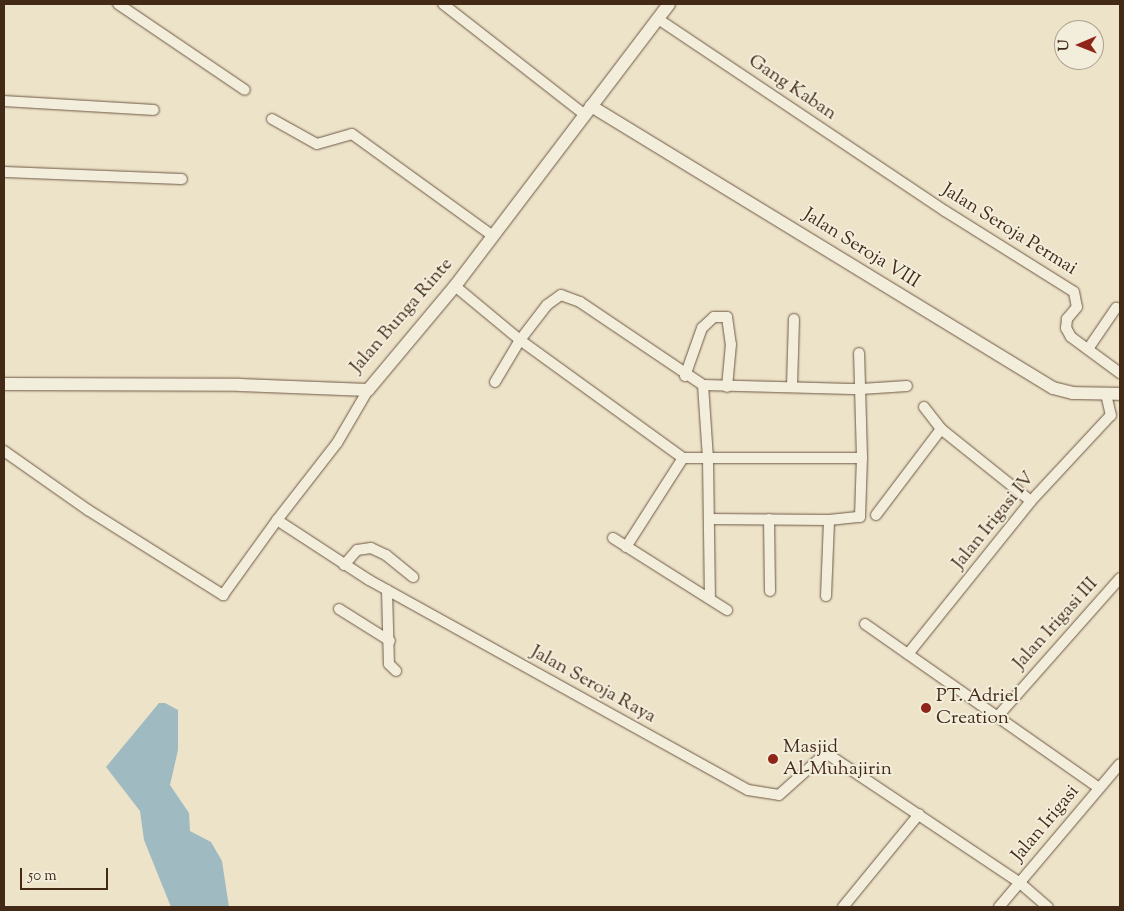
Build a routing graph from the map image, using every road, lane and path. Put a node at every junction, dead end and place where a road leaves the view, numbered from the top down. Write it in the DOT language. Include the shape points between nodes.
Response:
graph roads {
  1 [pos="118,4"];
  2 [pos="443,4"];
  3 [pos="669,4"];
  4 [pos="658,19"];
  5 [pos="245,90"];
  6 [pos="4,101"];
  7 [pos="154,110"];
  8 [pos="588,110"];
  9 [pos="272,119"];
  10 [pos="4,172"];
  11 [pos="182,179"];
  12 [pos="906,186"];
  13 [pos="493,236"];
  14 [pos="455,286"];
  15 [pos="1116,308"];
  16 [pos="794,319"];
  17 [pos="520,340"];
  18 [pos="1088,349"];
  19 [pos="859,353"];
  20 [pos="1120,373"];
  21 [pos="685,376"];
  22 [pos="495,382"];
  23 [pos="4,384"];
  24 [pos="703,385"];
  25 [pos="792,386"];
  26 [pos="907,386"];
  27 [pos="727,387"];
  28 [pos="861,389"];
  29 [pos="368,390"];
  30 [pos="1106,394"];
  31 [pos="1120,394"];
  32 [pos="924,407"];
  33 [pos="1116,416"];
  34 [pos="941,430"];
  35 [pos="4,451"];
  36 [pos="682,458"];
  37 [pos="862,458"];
  38 [pos="708,459"];
  39 [pos="1031,502"];
  40 [pos="876,514"];
  41 [pos="709,519"];
  42 [pos="770,519"];
  43 [pos="277,520"];
  44 [pos="829,520"];
  45 [pos="613,538"];
  46 [pos="626,548"];
  47 [pos="344,566"];
  48 [pos="413,577"];
  49 [pos="1120,578"];
  50 [pos="387,590"];
  51 [pos="770,590"];
  52 [pos="826,596"];
  53 [pos="710,597"];
  54 [pos="339,609"];
  55 [pos="727,610"];
  56 [pos="865,624"];
  57 [pos="390,641"];
  58 [pos="908,654"];
  59 [pos="396,671"];
  60 [pos="998,716"];
  61 [pos="1120,764"];
  62 [pos="1099,788"];
  63 [pos="920,814"];
  64 [pos="1020,883"];
  65 [pos="843,907"];
  66 [pos="999,907"];
  67 [pos="1048,907"];
  1 -- 5 [label="street"];
  2 -- 8 [label="street"];
  3 -- 4 [label="street, Jalan Bunga Rinte"];
  4 -- 8 [label="street, Jalan Bunga Rinte"];
  4 -- 12 [label="street, Gang Kaban"];
  6 -- 7 [label="street"];
  8 -- 13 [label="street, Jalan Bunga Rinte"];
  8 -- 30 [label="street, Jalan Seroja VIII" via="1053,388 1073,393"];
  9 -- 13 [label="street" via="317,144 352,134"];
  10 -- 11 [label="street"];
  12 -- 18 [label="street, Jalan Seroja Permai" via="1074,292 1077,306 1067,319 1066,328"];
  13 -- 14 [label="street, Jalan Bunga Rinte"];
  14 -- 17 [label="street"];
  14 -- 29 [label="street, Jalan Bunga Rinte"];
  15 -- 18 [label="street"];
  16 -- 25 [label="street"];
  17 -- 21 [label="street" via="554,298 569,297"];
  17 -- 22 [label="street"];
  17 -- 36 [label="street"];
  18 -- 20 [label="street, Jalan Seroja Permai"];
  19 -- 28 [label="street"];
  21 -- 24 [label="street"];
  21 -- 27 [label="street" via="702,328 714,317 727,317 731,344"];
  23 -- 29 [label="street, Jalan Bunga Rinte" via="240,385"];
  24 -- 27 [label="street"];
  24 -- 38 [label="street"];
  25 -- 27 [label="street"];
  25 -- 28 [label="street"];
  26 -- 28 [label="street"];
  28 -- 37 [label="street"];
  29 -- 43 [label="street" via="337,443"];
  30 -- 31 [label="street, Jalan Seroja VIII"];
  30 -- 33 [label="street"];
  32 -- 34 [label="street"];
  33 -- 39 [label="street, Jalan Irigasi IV"];
  34 -- 39 [label="street"];
  34 -- 40 [label="street"];
  35 -- 43 [label="street" via="88,510 223,595"];
  36 -- 38 [label="street"];
  36 -- 46 [label="street"];
  37 -- 38 [label="street"];
  37 -- 44 [label="street" via="860,517"];
  38 -- 41 [label="street"];
  39 -- 58 [label="street, Jalan Irigasi IV"];
  41 -- 42 [label="street"];
  41 -- 53 [label="street"];
  42 -- 44 [label="street"];
  42 -- 51 [label="street"];
  43 -- 47 [label="street, Jalan Seroja Raya"];
  44 -- 52 [label="street"];
  45 -- 46 [label="street"];
  46 -- 53 [label="street"];
  47 -- 48 [label="street" via="357,550 371,548 386,555"];
  47 -- 50 [label="street, Jalan Seroja Raya"];
  49 -- 60 [label="street, Jalan Irigasi III"];
  50 -- 57 [label="street"];
  50 -- 63 [label="street, Jalan Seroja Raya" via="748,790 779,795 826,753"];
  53 -- 55 [label="street"];
  54 -- 57 [label="street"];
  56 -- 58 [label="street"];
  57 -- 59 [label="street" via="389,664"];
  58 -- 60 [label="street"];
  60 -- 62 [label="street"];
  61 -- 62 [label="street, Jalan Irigasi"];
  62 -- 64 [label="street, Jalan Irigasi"];
  63 -- 64 [label="street, Jalan Seroja Raya"];
  63 -- 65 [label="street"];
  64 -- 66 [label="street, Jalan Irigasi"];
  64 -- 67 [label="street, Jalan Seroja Raya"];
}
